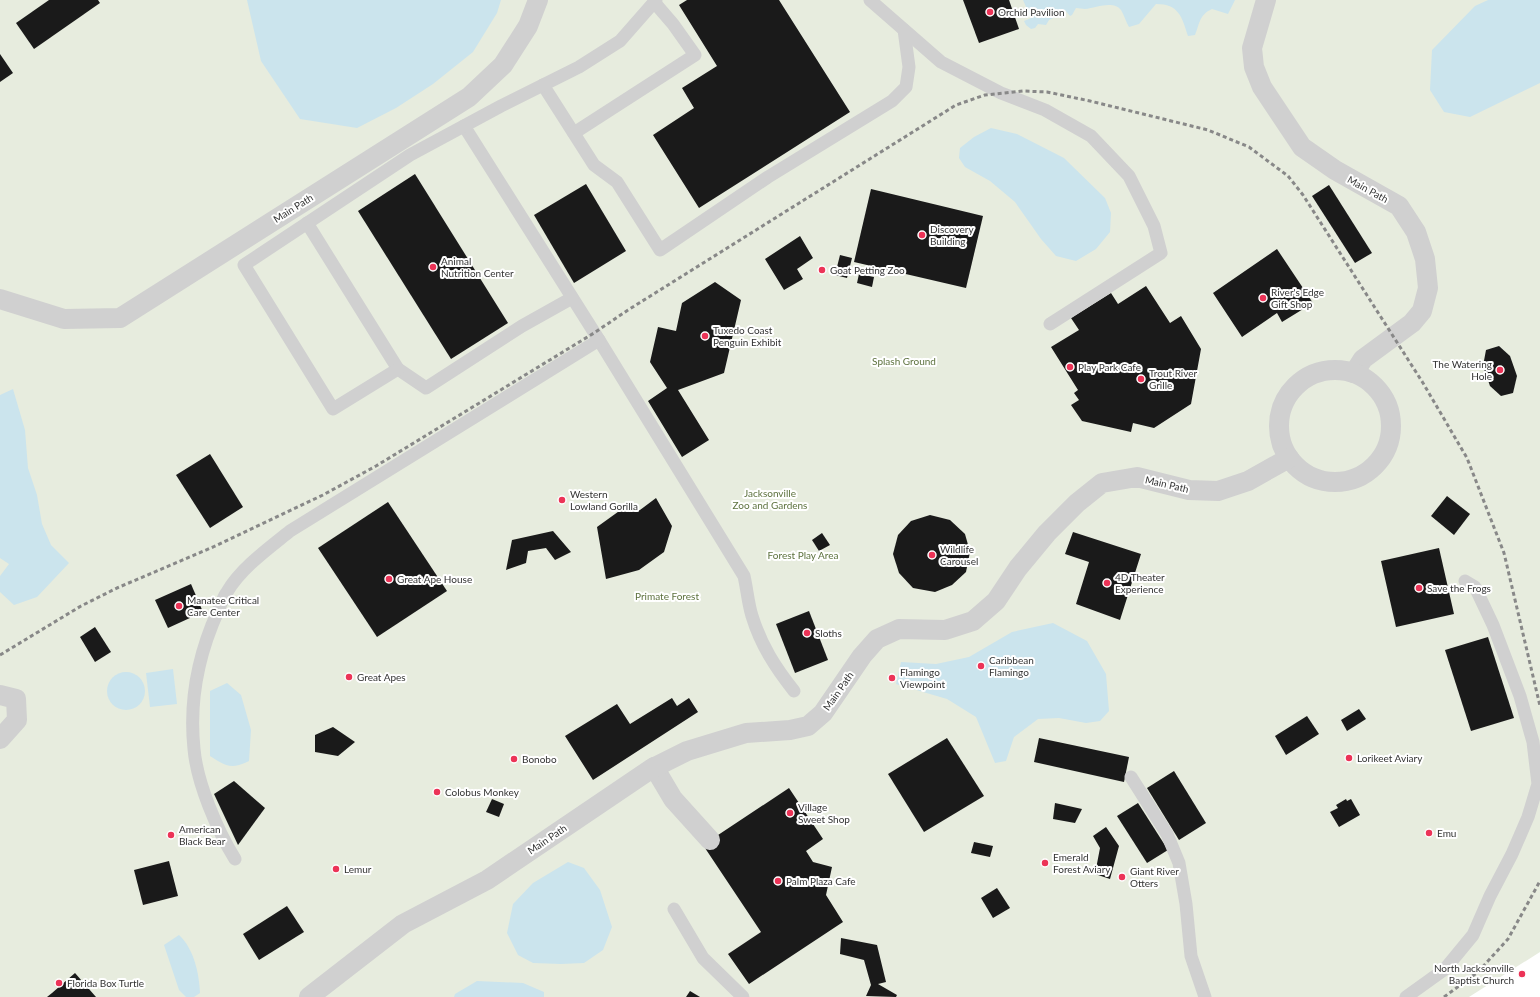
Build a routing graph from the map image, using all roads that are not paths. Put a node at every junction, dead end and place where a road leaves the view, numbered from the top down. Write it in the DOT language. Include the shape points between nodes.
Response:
graph roads {
  1 [pos="538,0"];
  2 [pos="870,0"];
  3 [pos="1266,0"];
  4 [pos="655,1"];
  5 [pos="904,30"];
  6 [pos="543,85"];
  7 [pos="464,126"];
  8 [pos="574,133"];
  9 [pos="307,223"];
  10 [pos="572,298"];
  11 [pos="0,299"];
  12 [pos="1050,324"];
  13 [pos="599,340"];
  14 [pos="398,369"];
  15 [pos="1354,372"];
  16 [pos="1289,458"];
  17 [pos="1465,581"];
  18 [pos="794,691"];
  19 [pos="0,695"];
  20 [pos="0,739"];
  21 [pos="654,767"];
  22 [pos="1131,777"];
  23 [pos="710,840"];
  24 [pos="235,859"];
  25 [pos="674,909"];
  26 [pos="309,997"];
  27 [pos="742,997"];
  28 [pos="1205,997"];
  29 [pos="1406,997"];
  1 -- 11 [label="street, Main Path" via="528,26 503,65 469,97 120,318 64,319"];
  2 -- 5 [label="lane"];
  3 -- 15 [label="street, Main Path" via="1252,48 1254,67 1262,87 1302,147 1335,170 1399,206 1416,232 1424,259 1428,288 1422,311 1412,323 1363,359"];
  4 -- 6 [label="lane" via="620,41 579,67"];
  4 -- 8 [label="lane" via="695,55"];
  5 -- 8 [label="lane" via="909,67 906,87 892,102 768,177 660,250 617,182 594,166"];
  5 -- 12 [label="lane" via="941,62 1001,93 1045,110 1091,136 1128,176 1154,226 1161,253"];
  6 -- 7 [label="lane"];
  6 -- 8 [label="lane"];
  7 -- 9 [label="lane" via="410,155"];
  7 -- 10 [label="lane"];
  9 -- 14 [label="lane"];
  9 -- 14 [label="lane" via="244,265 333,409"];
  10 -- 13 [label="lane"];
  10 -- 14 [label="lane" via="522,326 426,388"];
  13 -- 18 [label="lane" via="744,576 752,615 763,644 775,666"];
  13 -- 24 [label="lane" via="290,531 249,564 227,591 209,630 197,670 193,707 194,750 203,790 224,842"];
  15 -- 16 [label="street" via="1337,369 1319,372 1303,379 1290,391 1282,407 1279,424"];
  15 -- 16 [label="street" via="1370,381 1383,395 1390,413 1392,433 1386,451 1374,467 1358,478 1339,482 1320,480 1302,471"];
  16 -- 21 [label="street, Main Path" via="1248,481 1218,491 1189,490 1137,477 1102,483 1076,503 1047,533 1018,568 996,601 973,621 945,630 899,629 877,640 862,656 823,713 808,726 746,733 687,751"];
  17 -- 29 [label="lane" via="1475,586 1520,696 1533,742 1538,784 1523,829 1473,935 1445,969"];
  19 -- 20 [label="street" via="16,699 16,720"];
  21 -- 23 [label="street" via="672,799"];
  21 -- 26 [label="street, Main Path" via="487,880 403,924"];
  22 -- 28 [label="lane" via="1167,834 1179,862 1191,956"];
  25 -- 27 [label="lane" via="703,958"];
}
